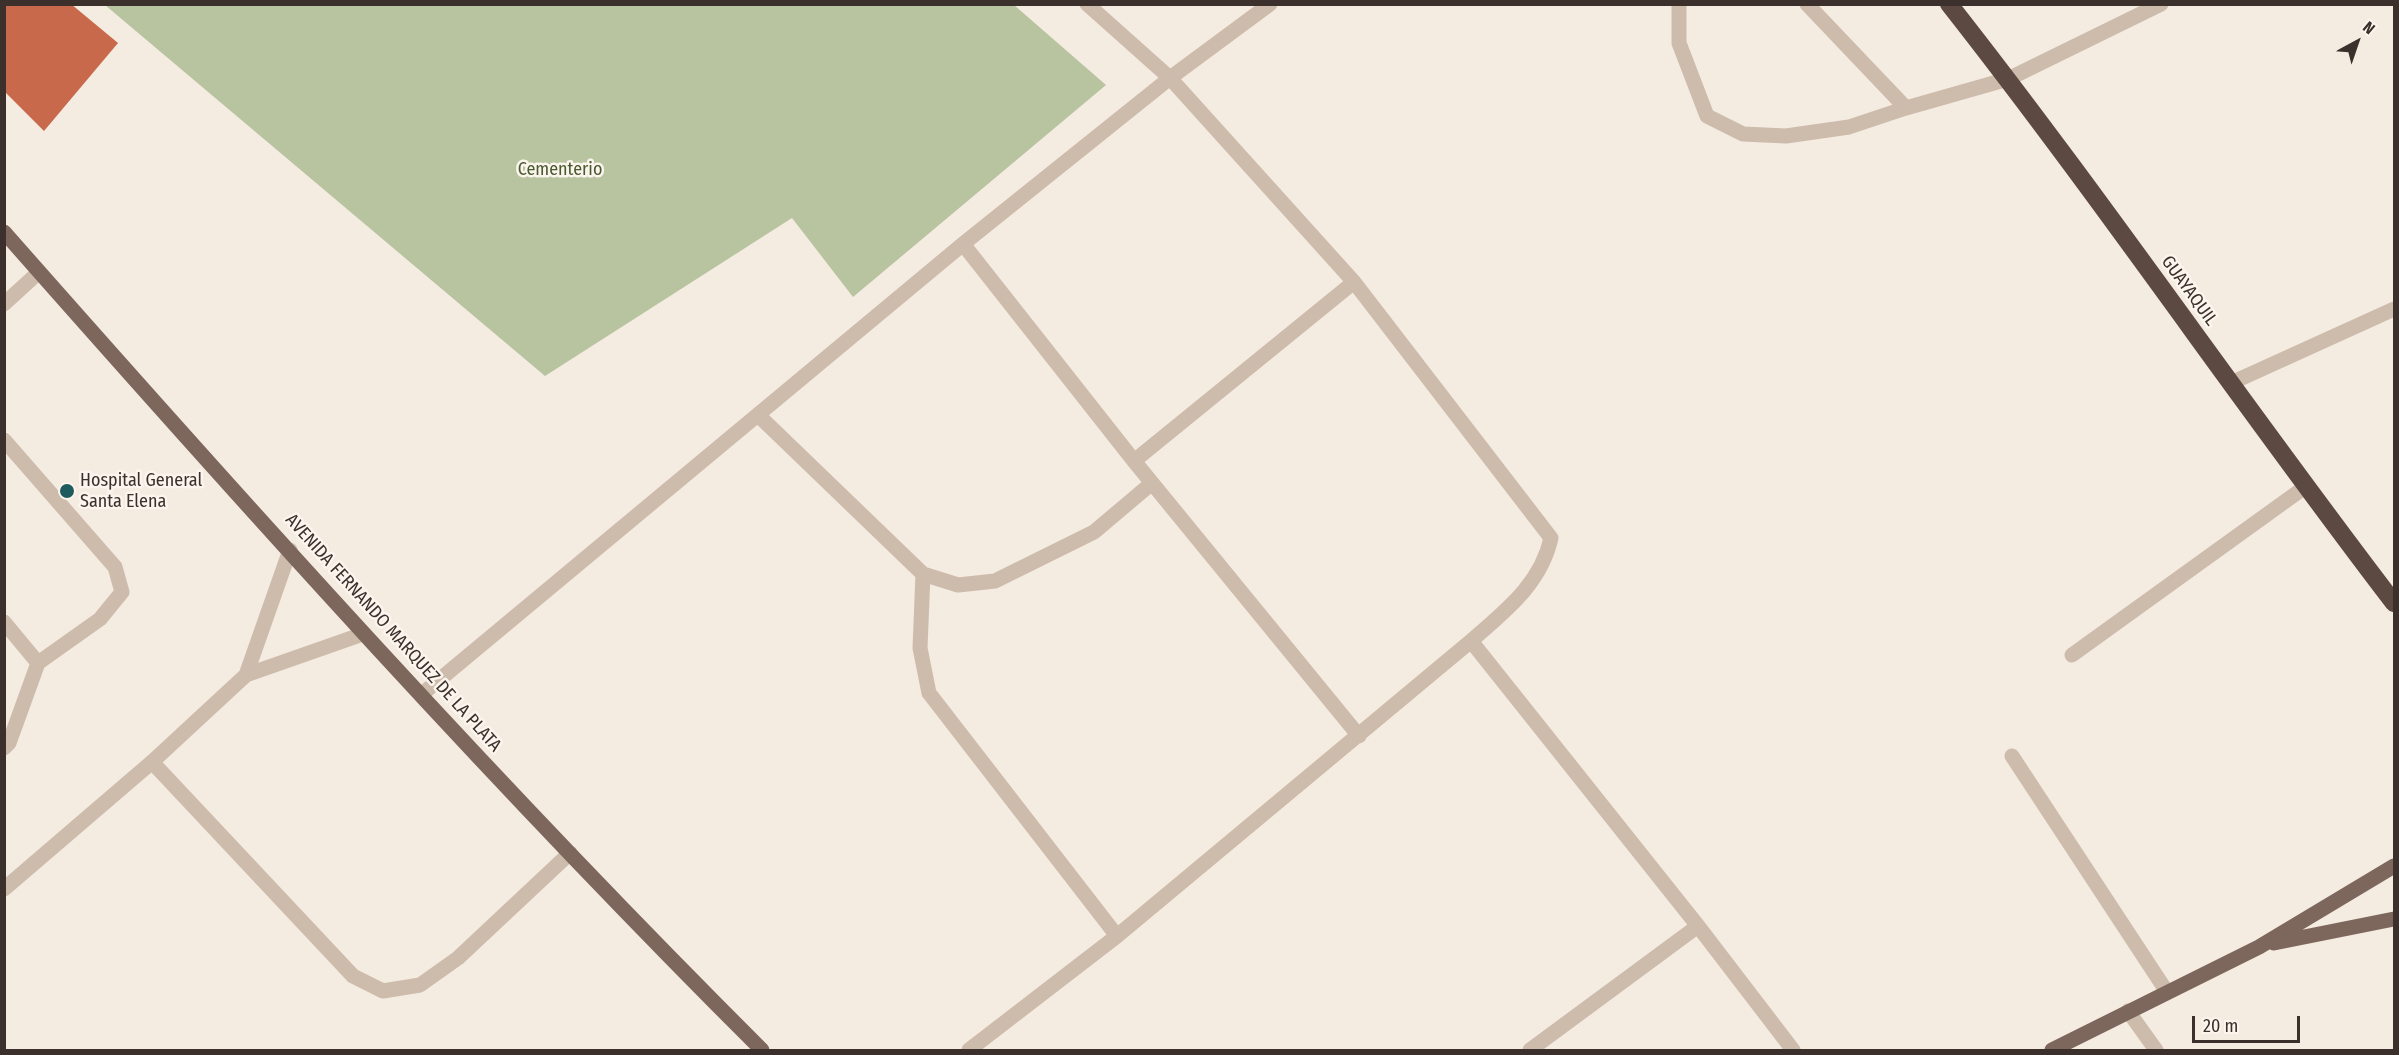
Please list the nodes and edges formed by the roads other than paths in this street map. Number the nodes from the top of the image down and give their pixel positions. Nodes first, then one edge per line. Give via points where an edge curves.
1 (1087, 4) edge
2 (1270, 4) edge
3 (1679, 4) edge
4 (1807, 4) edge
5 (1949, 4) edge
6 (2161, 4) edge
7 (1170, 78) junction
8 (2008, 79) junction
9 (1906, 108) junction
10 (4, 232) edge
11 (963, 244) junction
12 (39, 272) junction
13 (1354, 282) junction
14 (4, 304) edge
15 (2394, 309) edge
16 (2231, 383) junction
17 (758, 415) junction
18 (4, 440) edge
19 (1134, 460) junction
20 (1152, 483) junction
21 (2306, 487) junction
22 (290, 550) junction
23 (923, 574) junction
24 (2394, 603) edge
25 (4, 622) edge
26 (363, 634) junction
27 (1471, 641) junction
28 (2072, 655) dead end
29 (38, 663) junction
30 (246, 675) junction
31 (421, 695) junction
32 (1359, 736) junction
33 (4, 748) edge
34 (2012, 756) dead end
35 (152, 762) junction
36 (570, 853) junction
37 (2394, 866) edge
38 (4, 889) edge
39 (2394, 920) edge
40 (1698, 926) junction
41 (1117, 936) junction
42 (2259, 947) junction
43 (2167, 992) junction
44 (2128, 1011) junction
45 (762, 1050) edge
46 (969, 1050) edge
47 (1530, 1050) edge
48 (1792, 1050) edge
49 (2052, 1050) edge
50 (2156, 1050) edge

1 - 7 street
2 - 7 street
3 - 9 street via 1679,43 1707,116 1743,134 1786,136 1849,127
4 - 9 street
5 - 8 highway, GUAYAQUIL
6 - 8 street
7 - 11 street
7 - 13 street
8 - 9 street
8 - 16 highway, GUAYAQUIL
10 - 12 main road, AVENIDA FERNANDO MARQUEZ DE LA PLATA
11 - 17 street
11 - 19 street
12 - 14 street
12 - 22 main road, AVENIDA FERNANDO MARQUEZ DE LA PLATA
13 - 19 street
13 - 27 street via 1551,538 1546,561 1518,599
15 - 16 street
16 - 21 highway, GUAYAQUIL
17 - 23 street
17 - 31 street
18 - 29 street via 115,567 122,592 100,619
19 - 20 street
20 - 23 street via 1094,532 995,581 958,585
20 - 32 street
21 - 24 highway, GUAYAQUIL
21 - 28 street
22 - 26 main road, AVENIDA FERNANDO MARQUEZ DE LA PLATA
22 - 30 street
23 - 41 street via 920,648 929,693
25 - 29 street
26 - 30 street
26 - 31 main road, AVENIDA FERNANDO MARQUEZ DE LA PLATA
27 - 32 street
27 - 40 street
29 - 33 street
30 - 35 street
31 - 36 main road, AVENIDA FERNANDO MARQUEZ DE LA PLATA
32 - 41 street
34 - 43 street
35 - 36 street via 353,976 384,991 420,985 458,958
35 - 38 street
36 - 45 main road, AVENIDA FERNANDO MARQUEZ DE LA PLATA
37 - 42 main road
39 - 42 main road
40 - 47 street
40 - 48 street
41 - 46 street
42 - 43 main road
43 - 44 main road
44 - 49 main road
44 - 50 street

